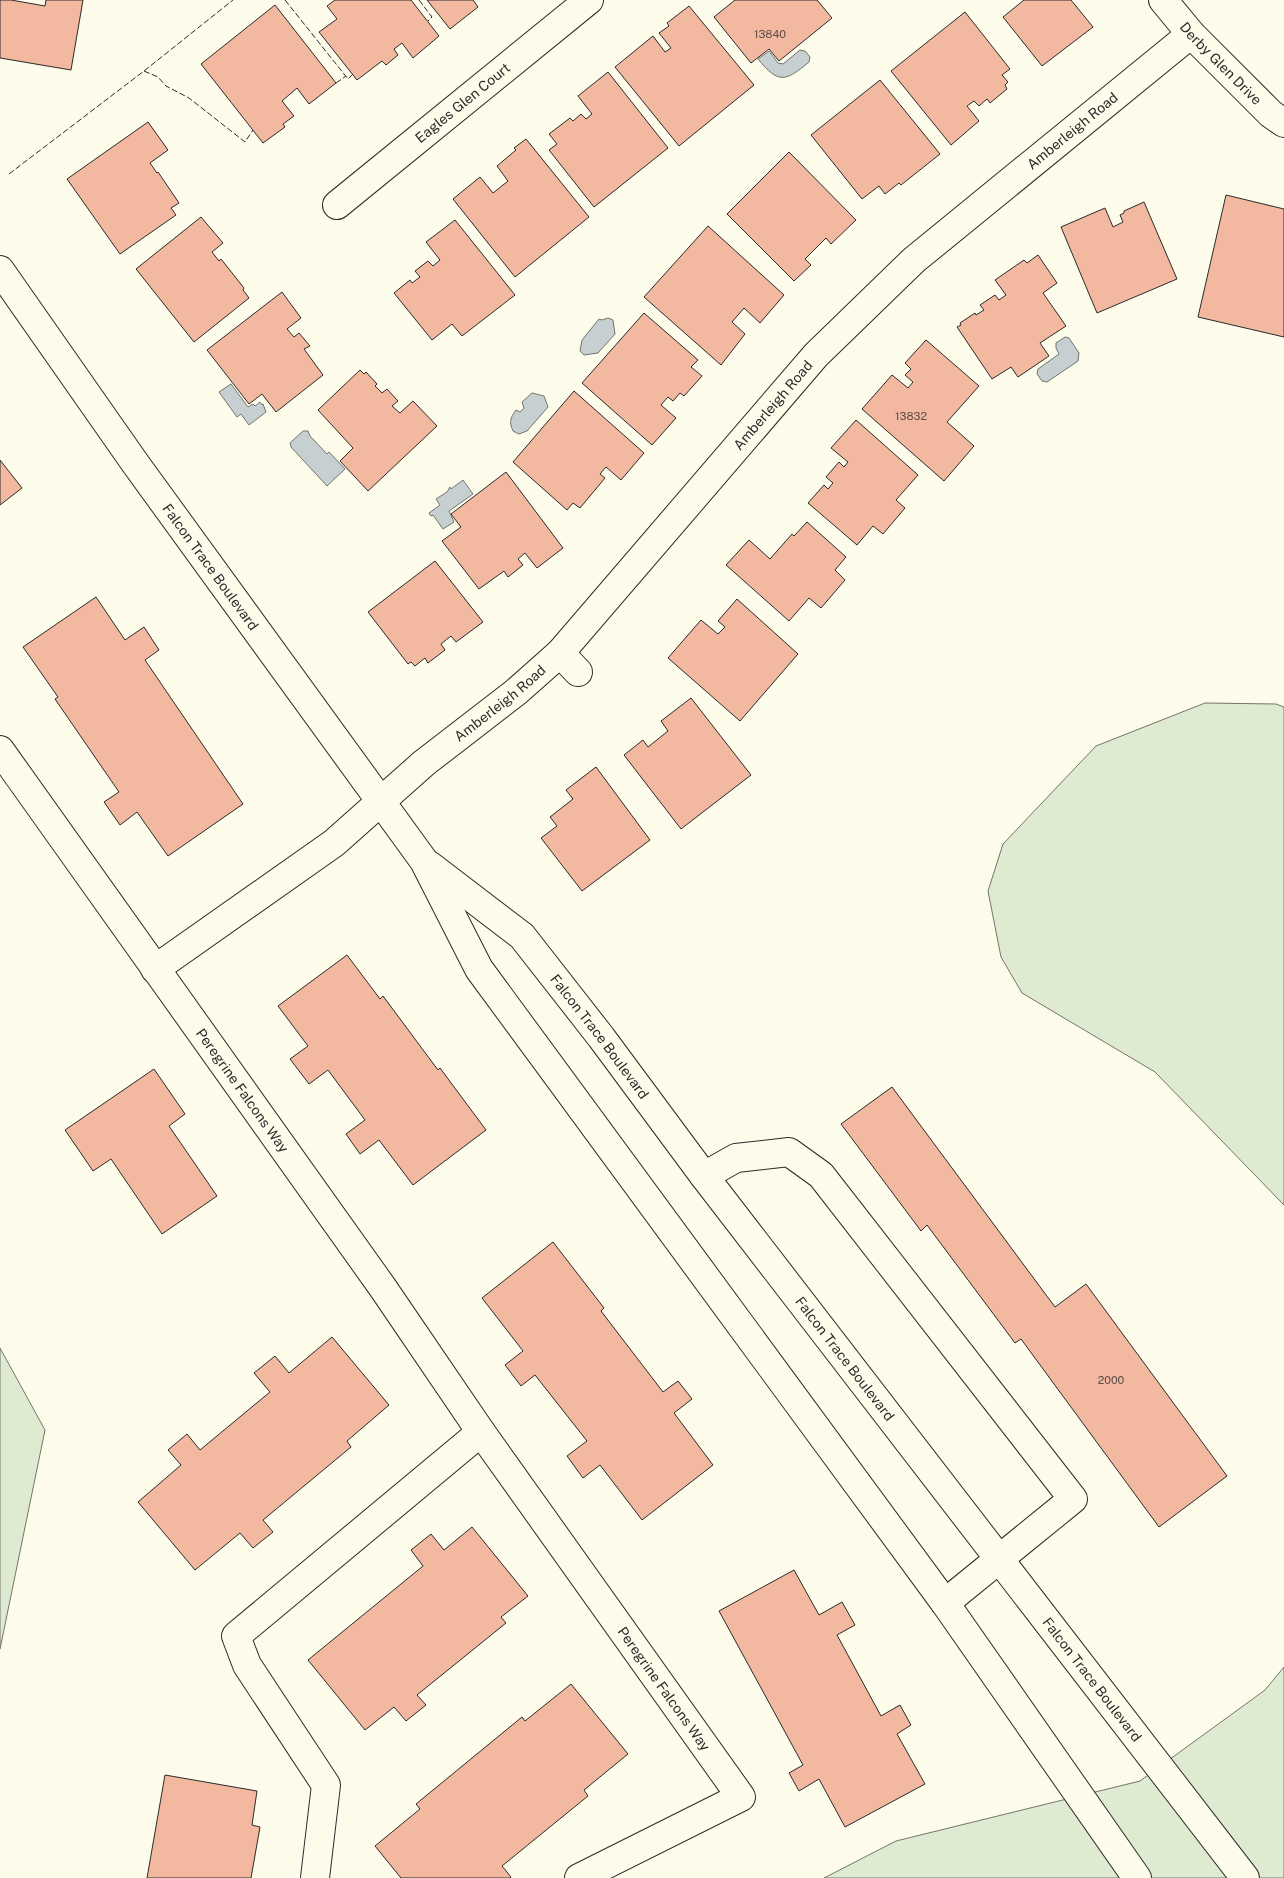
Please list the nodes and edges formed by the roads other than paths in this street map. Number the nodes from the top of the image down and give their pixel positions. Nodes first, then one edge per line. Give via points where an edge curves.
1 (589, 0) edge
2 (1163, 0) edge
3 (1190, 34) junction
4 (1284, 123) edge
5 (337, 205) dead end
6 (0, 270) edge
7 (0, 750) edge
8 (382, 801) junction
9 (424, 861) junction
10 (155, 969) junction
11 (704, 1176) junction
12 (481, 1432) junction
13 (998, 1559) junction
14 (945, 1603) junction
15 (315, 1878) edge
16 (580, 1878) edge
17 (1137, 1878) edge
18 (1245, 1878) edge

1 - 5 street, Eagles Glen Court
2 - 3 street, Derby Glen Drive
3 - 4 street, Derby Glen Drive
3 - 8 street, Amberleigh Road via 914,260 823,349 569,663 516,692
6 - 8 street, Falcon Trace Boulevard via 135,462
7 - 10 street, Peregrine Falcons Way
8 - 9 street, Falcon Trace Boulevard
8 - 10 street, Amberleigh Road via 334,843
9 - 11 street, Falcon Trace Boulevard via 522,936
9 - 14 street, Falcon Trace Boulevard via 479,970
10 - 12 street, Peregrine Falcons Way via 378,1280
11 - 13 street, Falcon Trace Boulevard
11 - 13 street via 736,1158 789,1152 821,1176 1073,1498
12 - 15 street via 236,1636 247,1665 326,1784
12 - 16 street, Peregrine Falcons Way via 741,1797
13 - 14 street
13 - 18 street, Falcon Trace Boulevard
14 - 17 street, Falcon Trace Boulevard

